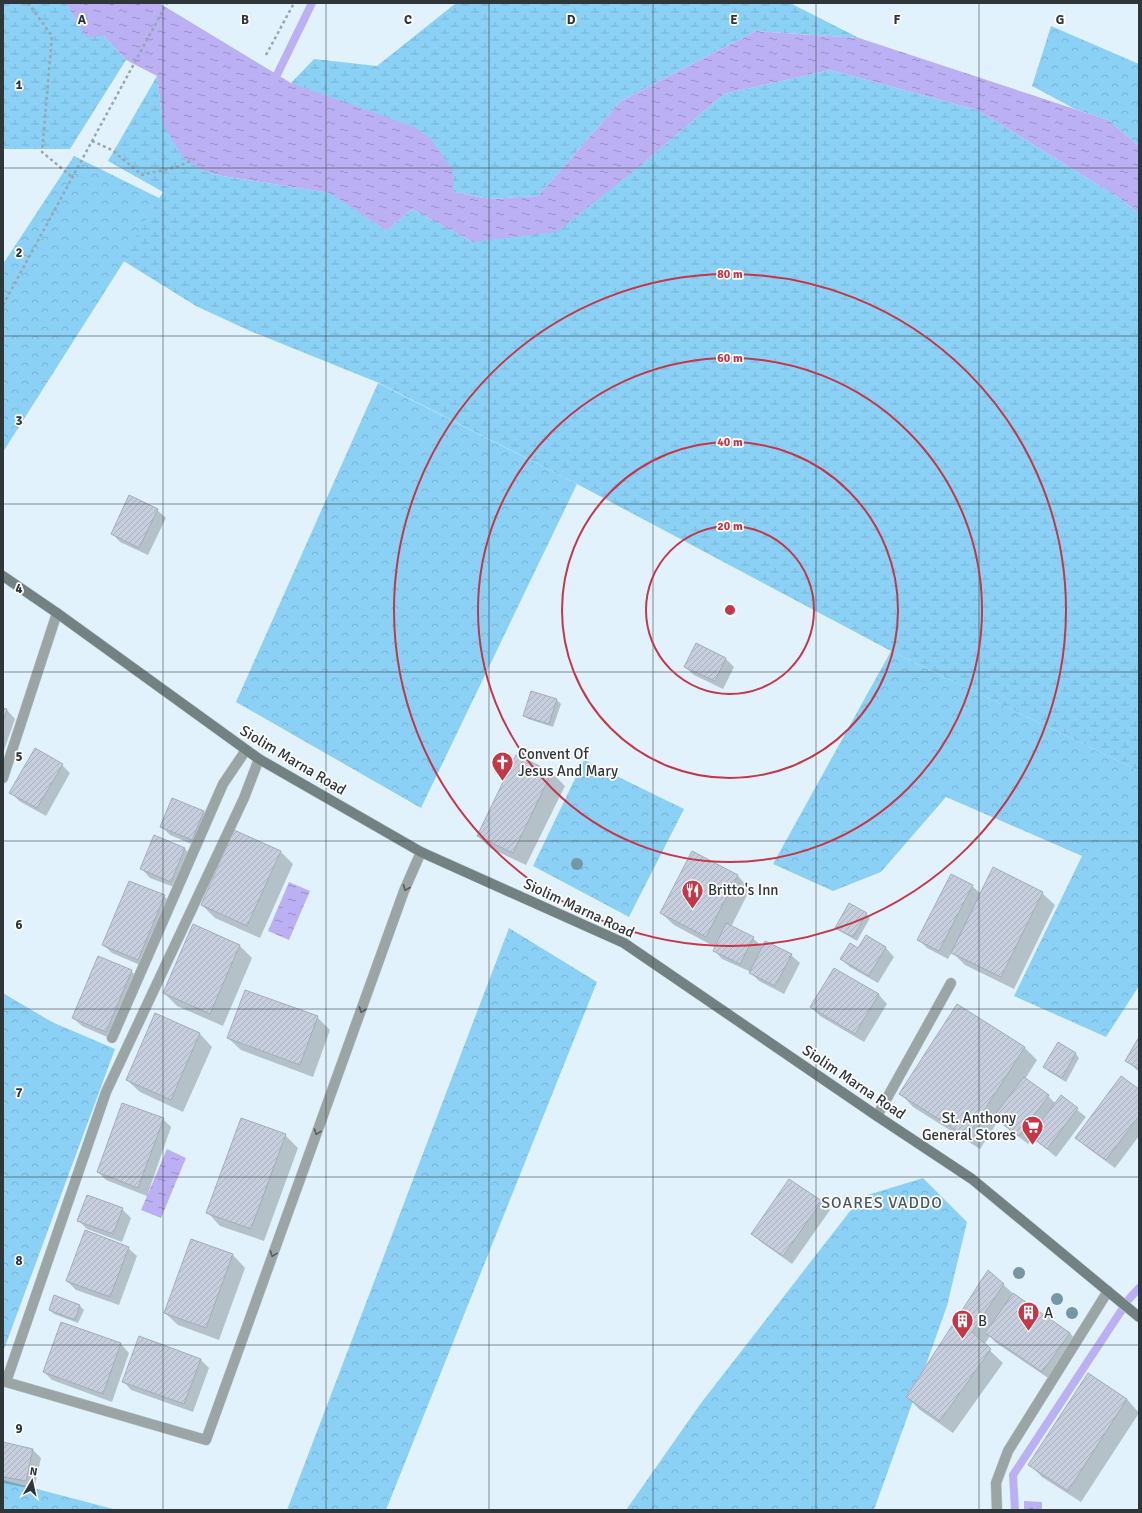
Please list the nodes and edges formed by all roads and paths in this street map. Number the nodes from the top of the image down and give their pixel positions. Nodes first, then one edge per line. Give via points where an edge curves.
1 (28, 3) edge
2 (167, 3) edge
3 (294, 3) edge
4 (266, 55) dead end
5 (92, 141) junction
6 (197, 158) dead end
7 (72, 178) junction
8 (3, 305) edge
9 (3, 576) edge
10 (57, 613) junction
11 (246, 750) junction
12 (259, 759) junction
13 (3, 778) edge
14 (421, 852) junction
15 (951, 983) dead end
16 (112, 1038) dead end
17 (877, 1116) junction
18 (1108, 1291) junction
19 (1139, 1317) edge
20 (997, 1510) edge

1 - 7 path via 52,36 42,152
2 - 5 path
3 - 4 path
5 - 6 path via 112,150 142,175 177,167
5 - 7 path
7 - 8 path
9 - 10 main road, Siolim Marna Road
10 - 11 main road, Siolim Marna Road
10 - 13 street
11 - 12 main road, Siolim Marna Road
11 - 16 street via 223,784
12 - 14 main road, Siolim Marna Road
14 -> 12 street via 399,906 206,1440 6,1382 106,1092 244,798
14 - 17 main road, Siolim Marna Road via 624,943
15 - 17 street
17 - 18 main road, Siolim Marna Road via 972,1179
18 - 19 main road, Siolim Marna Road
18 - 20 street via 1008,1451 996,1483

